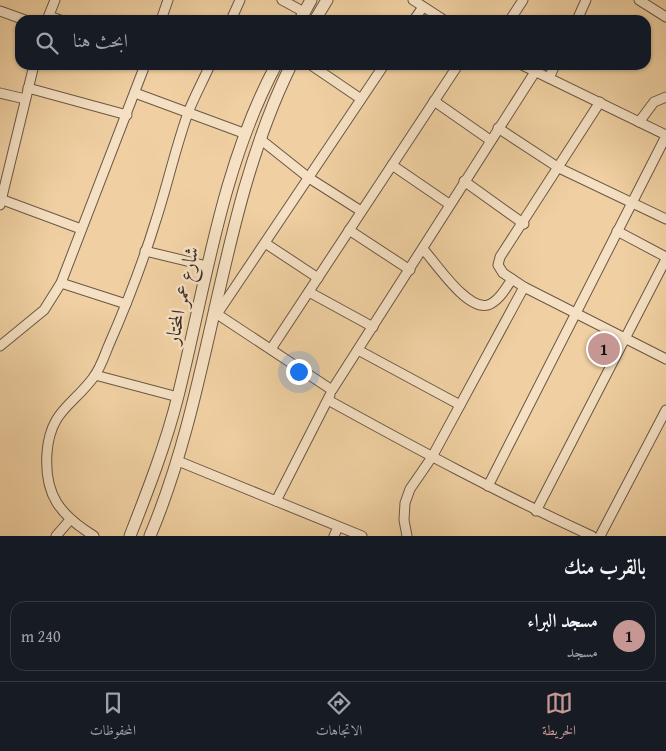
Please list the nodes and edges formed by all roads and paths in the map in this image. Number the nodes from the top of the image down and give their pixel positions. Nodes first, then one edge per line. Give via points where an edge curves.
1 (55, 0) edge
2 (168, 0) edge
3 (240, 0) edge
4 (282, 0) edge
5 (311, 0) edge
6 (327, 0) edge
7 (414, 0) edge
8 (523, 0) edge
9 (586, 0) edge
10 (639, 0) edge
11 (423, 7) junction
12 (0, 11) edge
13 (49, 15) edge
14 (163, 15) edge
15 (233, 15) edge
16 (301, 15) edge
17 (303, 15) edge
18 (318, 15) edge
19 (417, 15) edge
20 (436, 15) edge
21 (513, 15) edge
22 (579, 15) edge
23 (15, 16) edge
24 (666, 17) edge
25 (33, 70) edge
26 (143, 70) edge
27 (208, 70) edge
28 (274, 70) edge
29 (289, 70) edge
30 (318, 70) edge
31 (381, 70) edge
32 (455, 70) edge
33 (532, 70) edge
34 (553, 70) edge
35 (536, 72) junction
36 (549, 78) junction
37 (28, 88) junction
38 (0, 93) edge
39 (135, 93) junction
40 (666, 97) edge
41 (25, 99) junction
42 (361, 99) junction
43 (434, 101) junction
44 (600, 102) junction
45 (188, 114) junction
46 (126, 115) junction
47 (640, 122) junction
48 (498, 128) junction
49 (246, 134) junction
50 (666, 136) edge
51 (260, 139) junction
52 (490, 140) junction
53 (392, 165) junction
54 (559, 168) junction
55 (309, 178) junction
56 (464, 181) junction
57 (1, 202) edge
58 (450, 204) junction
59 (632, 204) junction
60 (361, 210) junction
61 (666, 220) edge
62 (217, 222) junction
63 (524, 224) junction
64 (234, 227) junction
65 (81, 229) junction
66 (349, 230) junction
67 (618, 231) junction
68 (265, 243) junction
69 (423, 249) junction
70 (145, 251) junction
71 (666, 258) edge
72 (206, 266) junction
73 (410, 270) junction
74 (318, 278) junction
75 (512, 279) junction
76 (62, 283) junction
77 (524, 287) junction
78 (309, 292) junction
79 (126, 304) junction
80 (215, 313) junction
81 (574, 313) junction
82 (373, 327) junction
83 (626, 339) junction
84 (0, 346) edge
85 (271, 349) junction
86 (358, 350) junction
87 (666, 359) edge
88 (95, 375) junction
89 (332, 390) junction
90 (178, 397) junction
91 (328, 400) junction
92 (460, 405) junction
93 (666, 410) edge
94 (432, 457) junction
95 (178, 461) junction
96 (488, 486) junction
97 (276, 501) junction
98 (536, 511) junction
99 (69, 521) junction
100 (338, 527) junction
101 (56, 536) edge
102 (94, 536) edge
103 (130, 536) edge
104 (150, 536) edge
105 (334, 536) edge
106 (362, 536) edge
107 (407, 536) edge
108 (592, 536) edge
109 (600, 536) edge

1 - 13 street
2 - 14 street
3 - 15 street
4 - 16 street
5 - 17 street
6 - 18 street
7 - 11 street
8 - 21 street
9 - 22 street
10 - 24 street
11 - 19 street
11 - 20 street
12 - 23 street
25 - 37 street
26 - 39 street
27 - 45 street
28 - 49 street, شارع عمر المختار
29 - 51 street, شارع عمر المختار
30 - 42 street
31 - 42 street
32 - 43 street
33 - 35 street
34 - 36 street
35 - 36 street
35 - 48 street
36 - 44 street
37 - 41 street
37 - 46 street
38 - 41 street
39 - 45 street
39 - 46 street
40 - 47 street via 654,102
41 - 57 street
42 - 55 street
43 - 52 street
43 - 53 street
44 - 47 street
44 - 54 street
45 - 49 street
45 - 70 street
46 - 65 street
47 - 50 street
48 - 52 street
48 - 54 street
49 - 62 street, شارع عمر المختار
50 - 59 street
51 - 55 street
51 - 64 street, شارع عمر المختار
52 - 56 street
53 - 58 street
53 - 60 street
54 - 59 street
54 - 63 street
55 - 60 street
55 - 68 street
56 - 58 street
56 - 63 street
57 - 65 street
58 - 69 street
59 - 61 street
59 - 67 street
60 - 66 street
62 - 64 street
62 - 72 street, شارع عمر المختار
63 - 75 street via 500,257 498,265
64 - 80 street, شارع عمر المختار
65 - 76 street
66 - 73 street
66 - 74 street
67 - 71 street
67 - 81 street
68 - 74 street
68 - 80 street
69 - 73 street
69 - 75 street via 461,295 478,304 488,305 497,300
70 - 72 street
70 - 79 street
71 - 83 street
72 - 90 street, شارع عمر المختار
73 - 82 street
74 - 78 street
75 - 77 street
76 - 79 street
76 - 84 street via 44,310
77 - 81 street
77 - 92 street
78 - 82 street
78 - 85 street
79 - 88 street
80 - 85 street
80 - 95 street, شارع عمر المختار
81 - 83 street
81 - 96 street
82 - 86 street
83 - 87 street
83 - 98 street
85 - 89 street
86 - 89 street
86 - 92 street
88 - 90 street
88 - 99 street via 83,391 62,409 52,429 47,453 48,476 55,502
89 - 91 street
90 - 103 street, شارع عمر المختار
91 - 94 street
91 - 97 street
92 - 94 street
93 - 109 street
94 - 96 street
94 - 107 street via 410,489 405,503
95 - 97 street
95 - 104 street, شارع عمر المختار
96 - 98 street
97 - 100 street
98 - 108 street
99 - 101 street
99 - 102 street
100 - 105 street
100 - 106 street

